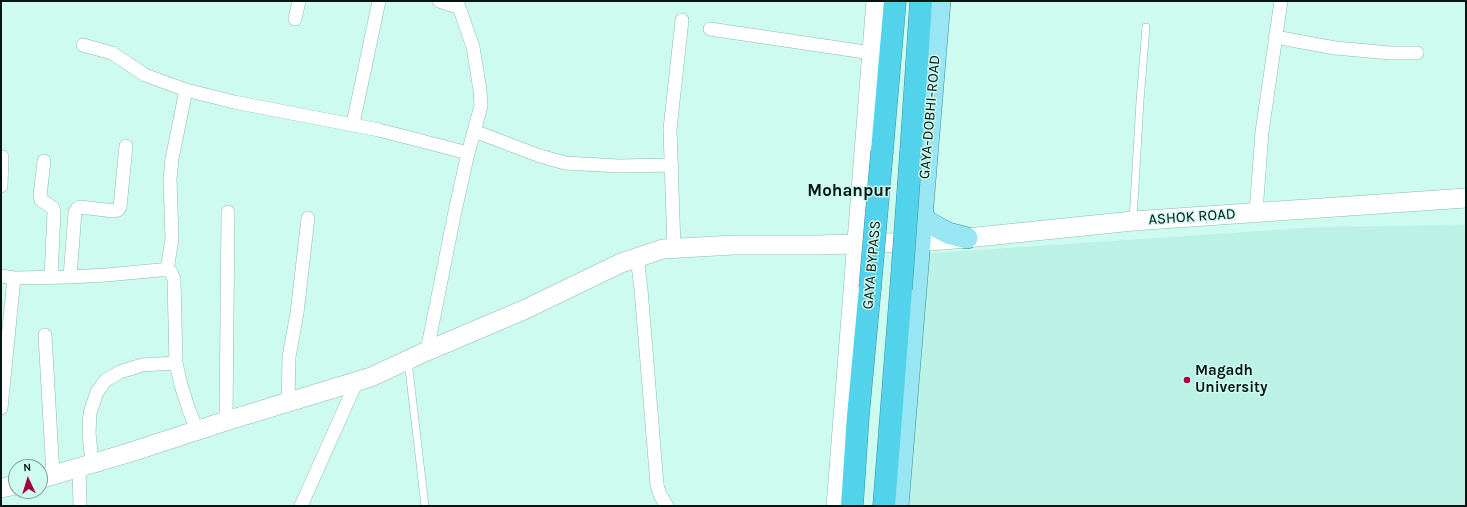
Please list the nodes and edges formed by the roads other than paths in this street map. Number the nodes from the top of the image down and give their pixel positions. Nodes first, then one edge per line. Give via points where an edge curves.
1 (299, 1) edge
2 (380, 1) edge
3 (439, 1) edge
4 (876, 1) edge
5 (895, 1) edge
6 (921, 1) edge
7 (940, 1) edge
8 (1281, 1) edge
9 (458, 4) edge
10 (295, 19) dead end
11 (682, 20) dead end
12 (1146, 27) dead end
13 (710, 29) dead end
14 (1275, 36) junction
15 (83, 45) dead end
16 (872, 53) junction
17 (1417, 53) dead end
18 (186, 90) junction
19 (353, 124) junction
20 (474, 131) junction
21 (126, 146) dead end
22 (468, 154) junction
23 (2, 157) dead end
24 (44, 161) dead end
25 (672, 165) junction
26 (1, 186) edge
27 (1466, 198) edge
28 (228, 212) dead end
29 (1256, 212) junction
30 (308, 218) dead end
31 (1133, 221) junction
32 (920, 230) junction
33 (967, 238) joint
34 (858, 243) junction
35 (674, 248) junction
36 (637, 257) junction
37 (167, 270) junction
38 (7, 277) edge
39 (51, 277) junction
40 (70, 277) junction
41 (44, 335) dead end
42 (427, 350) junction
43 (408, 360) junction
44 (176, 363) junction
45 (356, 383) junction
46 (288, 402) junction
47 (1, 408) edge
48 (226, 421) junction
49 (197, 430) junction
50 (47, 459) edge
51 (86, 465) junction
52 (48, 477) edge
53 (80, 506) edge
54 (301, 506) edge
55 (425, 506) edge
56 (667, 506) edge
57 (836, 506) edge
58 (852, 506) edge
59 (884, 506) edge
60 (898, 506) edge

1 - 10 street
2 - 19 street
3 - 9 street
4 - 16 street
5 - 58 highway, GAYA BYPASS, bridge
6 - 59 highway, bridge
7 - 32 main road, GAYA-DOBHI-ROAD
8 - 14 street
9 - 20 street via 473,47 480,90 481,106
11 - 25 street via 671,114
12 - 31 lane
13 - 16 street
14 - 17 street via 1335,48
14 - 29 street via 1262,132
15 - 18 street via 112,53 145,75
16 - 34 street
18 - 19 street via 234,102
18 - 37 street via 172,159 172,239
19 - 22 street
20 - 22 street
20 - 25 street via 565,163
21 - 40 street via 118,210 80,207 75,212
22 - 42 street
23 - 26 street
24 - 39 street via 40,196 54,212
25 - 35 street
27 - 29 street, ASHOK ROAD
28 - 48 street
29 - 31 street, ASHOK ROAD
30 - 46 street via 289,357
31 - 33 street, ASHOK ROAD
32 - 33 main road via 928,222 948,233
32 - 34 street
32 - 60 main road, GAYA-DOBHI-ROAD
34 - 35 street
34 - 57 street
35 - 36 street via 653,251
36 - 42 street via 526,309
36 - 56 street via 657,485
37 - 40 street
37 - 44 street via 174,279
38 - 39 street
38 - 47 street
39 - 40 street
41 - 50 street
42 - 43 street
43 - 45 street
43 - 55 lane
44 - 49 street
44 - 51 street via 142,365 106,380 97,392 90,413
45 - 46 street
45 - 54 street
46 - 48 street
48 - 49 street
49 - 51 street
51 - 52 street
51 - 53 street

